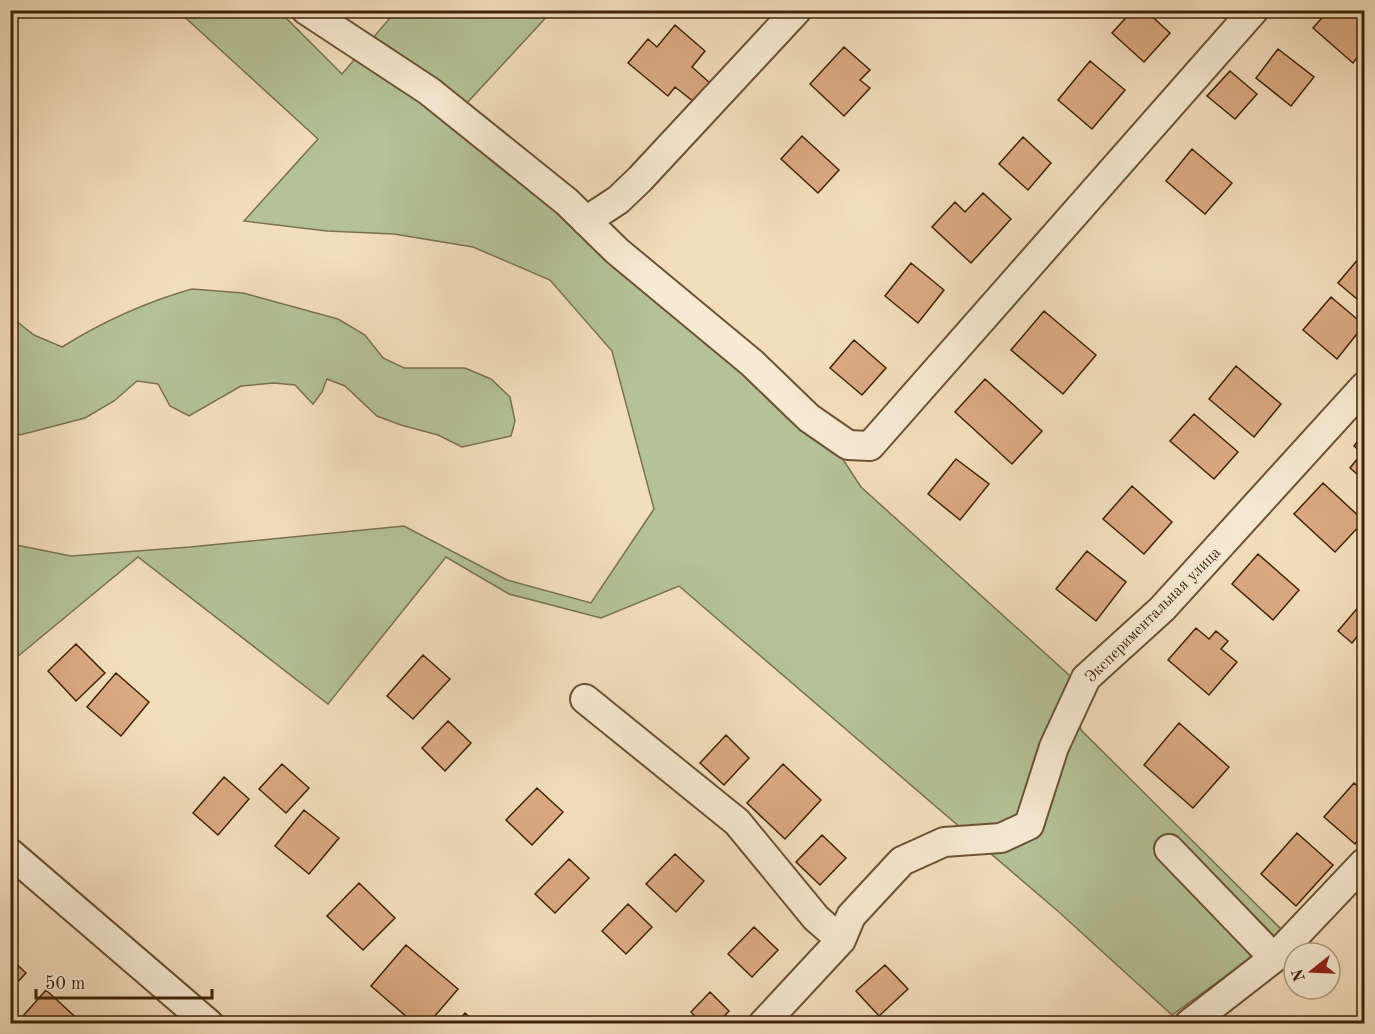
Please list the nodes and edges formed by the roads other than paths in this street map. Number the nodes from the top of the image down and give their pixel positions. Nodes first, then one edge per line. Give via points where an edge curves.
1 (306, 10) edge
2 (797, 10) edge
3 (1254, 10) edge
4 (586, 221) junction
5 (1365, 387) edge
6 (585, 699) dead end
7 (1169, 849) dead end
8 (10, 853) edge
9 (1365, 863) edge
10 (841, 940) junction
11 (1274, 958) junction
12 (209, 1023) edge
13 (763, 1023) edge
14 (1190, 1023) edge

1 - 4 street via 429,91
2 - 4 street via 640,179 618,200
3 - 4 street via 870,446 848,445 809,418 752,363
5 - 10 street, Экспериментальная улица via 1162,609 1086,678 1053,747 1029,825 1001,838 944,842 902,861 851,916
6 - 10 street via 737,822 816,918
7 - 11 street
8 - 12 street
9 - 11 street
10 - 13 street, Экспериментальная улица
11 - 14 street

